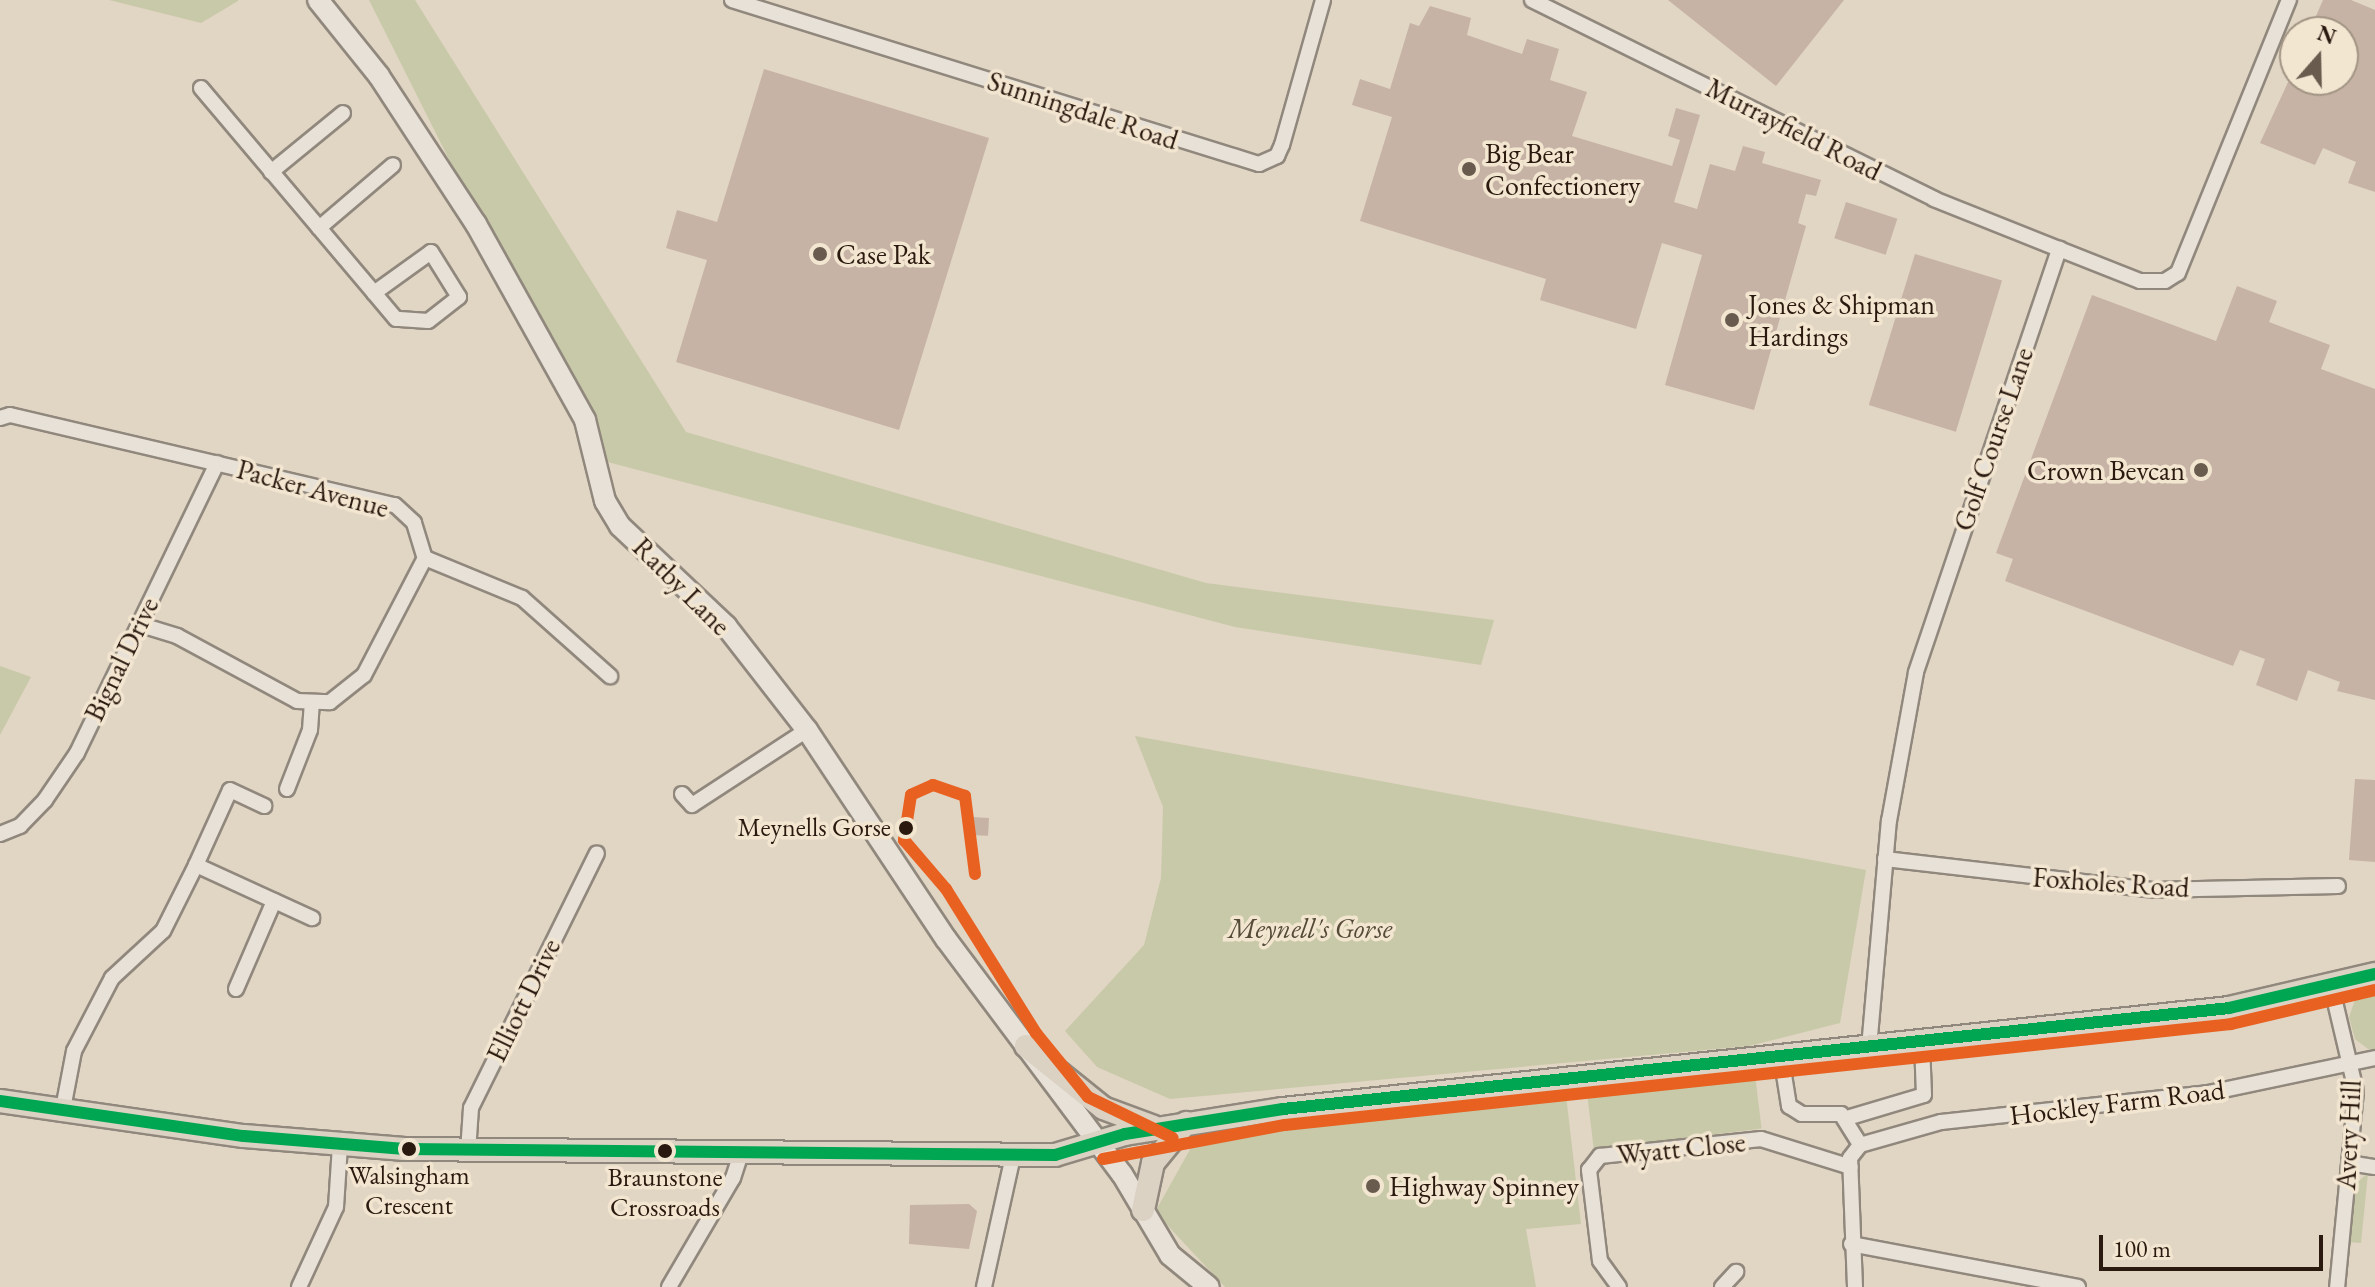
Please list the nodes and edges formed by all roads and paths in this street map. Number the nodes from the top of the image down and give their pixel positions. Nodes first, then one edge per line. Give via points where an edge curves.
1 (318, 0) edge
2 (732, 0) edge
3 (1323, 0) edge
4 (1532, 0) edge
5 (2289, 0) edge
6 (201, 88) dead end
7 (343, 113) dead end
8 (393, 165) dead end
9 (271, 172) junction
10 (319, 228) junction
11 (2059, 249) junction
12 (374, 293) junction
13 (0, 418) edge
14 (217, 463) junction
15 (425, 558) junction
16 (138, 624) junction
17 (610, 676) dead end
18 (312, 704) junction
19 (807, 730) junction
20 (287, 789) dead end
21 (682, 794) dead end
22 (265, 806) dead end
23 (0, 834) edge
24 (597, 853) dead end
25 (1885, 859) junction
26 (196, 865) junction
27 (2338, 886) dead end
28 (274, 901) junction
29 (312, 918) dead end
30 (2375, 974) edge
31 (2331, 985) junction
32 (236, 989) dead end
33 (1922, 1042) junction
34 (1026, 1046) junction
35 (1869, 1048) junction
36 (1781, 1056) junction
37 (2375, 1058) edge
38 (2351, 1063) junction
39 (0, 1101) edge
40 (62, 1114) junction
41 (1847, 1118) junction
42 (1186, 1123) junction
43 (1159, 1128) junction
44 (1100, 1143) junction
45 (340, 1145) junction
46 (1860, 1145) junction
47 (742, 1150) junction
48 (468, 1152) junction
49 (1013, 1156) junction
50 (2349, 1163) junction
51 (1851, 1167) junction
52 (2375, 1167) edge
53 (1143, 1210) junction
54 (1851, 1244) junction
55 (1736, 1272) dead end
56 (299, 1287) edge
57 (669, 1287) edge
58 (984, 1287) edge
59 (1209, 1287) edge
60 (1619, 1287) edge
61 (1722, 1287) edge
62 (1855, 1287) edge
63 (2076, 1287) edge
64 (2337, 1287) edge

1 - 19 main road, Ratby Lane via 379,76 476,224 585,420 605,501 620,526 726,626
2 - 3 street, Sunningdale Road via 1259,164 1277,156 1282,145
4 - 11 street, Murrayfield Road via 1934,199
5 - 11 street via 2178,273 2165,281 2140,281
6 - 9 street
7 - 9 street
8 - 10 street
9 - 10 street
10 - 12 street
11 - 25 street, Golf Course Lane via 1916,672
12 - 12 street via 431,252 459,297 428,321 396,319
13 - 14 street, Packer Avenue via 10,415
14 - 15 street, Packer Avenue via 395,505 414,523
14 - 16 street, Bignal Drive
15 - 17 street via 522,598
15 - 18 street via 355,686 330,702
16 - 18 street via 177,636
16 - 23 street, Bignal Drive via 77,753 45,800 20,826
18 - 20 street via 310,730
19 - 21 street via 692,805
19 - 34 main road, Ratby Lane
22 - 26 street via 230,790
24 - 48 street, Elliott Drive via 471,1108
25 - 27 street, Foxholes Road via 2152,890
25 - 35 street, Golf Course Lane
26 - 28 street
26 - 40 street via 163,931 112,978 74,1051
28 - 29 street
28 - 32 street
30 - 31 main road
31 - 33 main road via 2229,1008
31 - 38 street, Avery Hill
33 - 35 main road
33 - 41 street via 1927,1083 1919,1099 1853,1111
34 - 43 main road via 1103,1108
34 - 44 main road, Ratby Lane
35 - 36 main road
36 - 41 street via 1789,1106 1802,1114
36 - 42 main road
37 - 38 street, Hockley Farm Road
38 - 46 street, Hockley Farm Road via 2209,1093 1941,1122
38 - 50 street, Avery Hill via 2356,1091
39 - 40 main road
40 - 45 main road
41 - 46 street
42 - 43 main road
42 - 53 main road via 1153,1163
43 - 44 main road
44 - 49 main road via 1055,1155
44 - 53 main road, Ratby Lane
45 - 48 main road
45 - 56 street via 336,1207
46 - 51 street via 1852,1152
47 - 48 main road
47 - 49 main road
47 - 57 street via 733,1178
49 - 58 street
50 - 52 street
50 - 64 street, Avery Hill
51 - 54 street
51 - 60 street, Wyatt Close via 1761,1139 1600,1156 1589,1170 1600,1261
53 - 59 main road, Ratby Lane via 1170,1255
54 - 62 street
54 - 63 street
55 - 61 street

